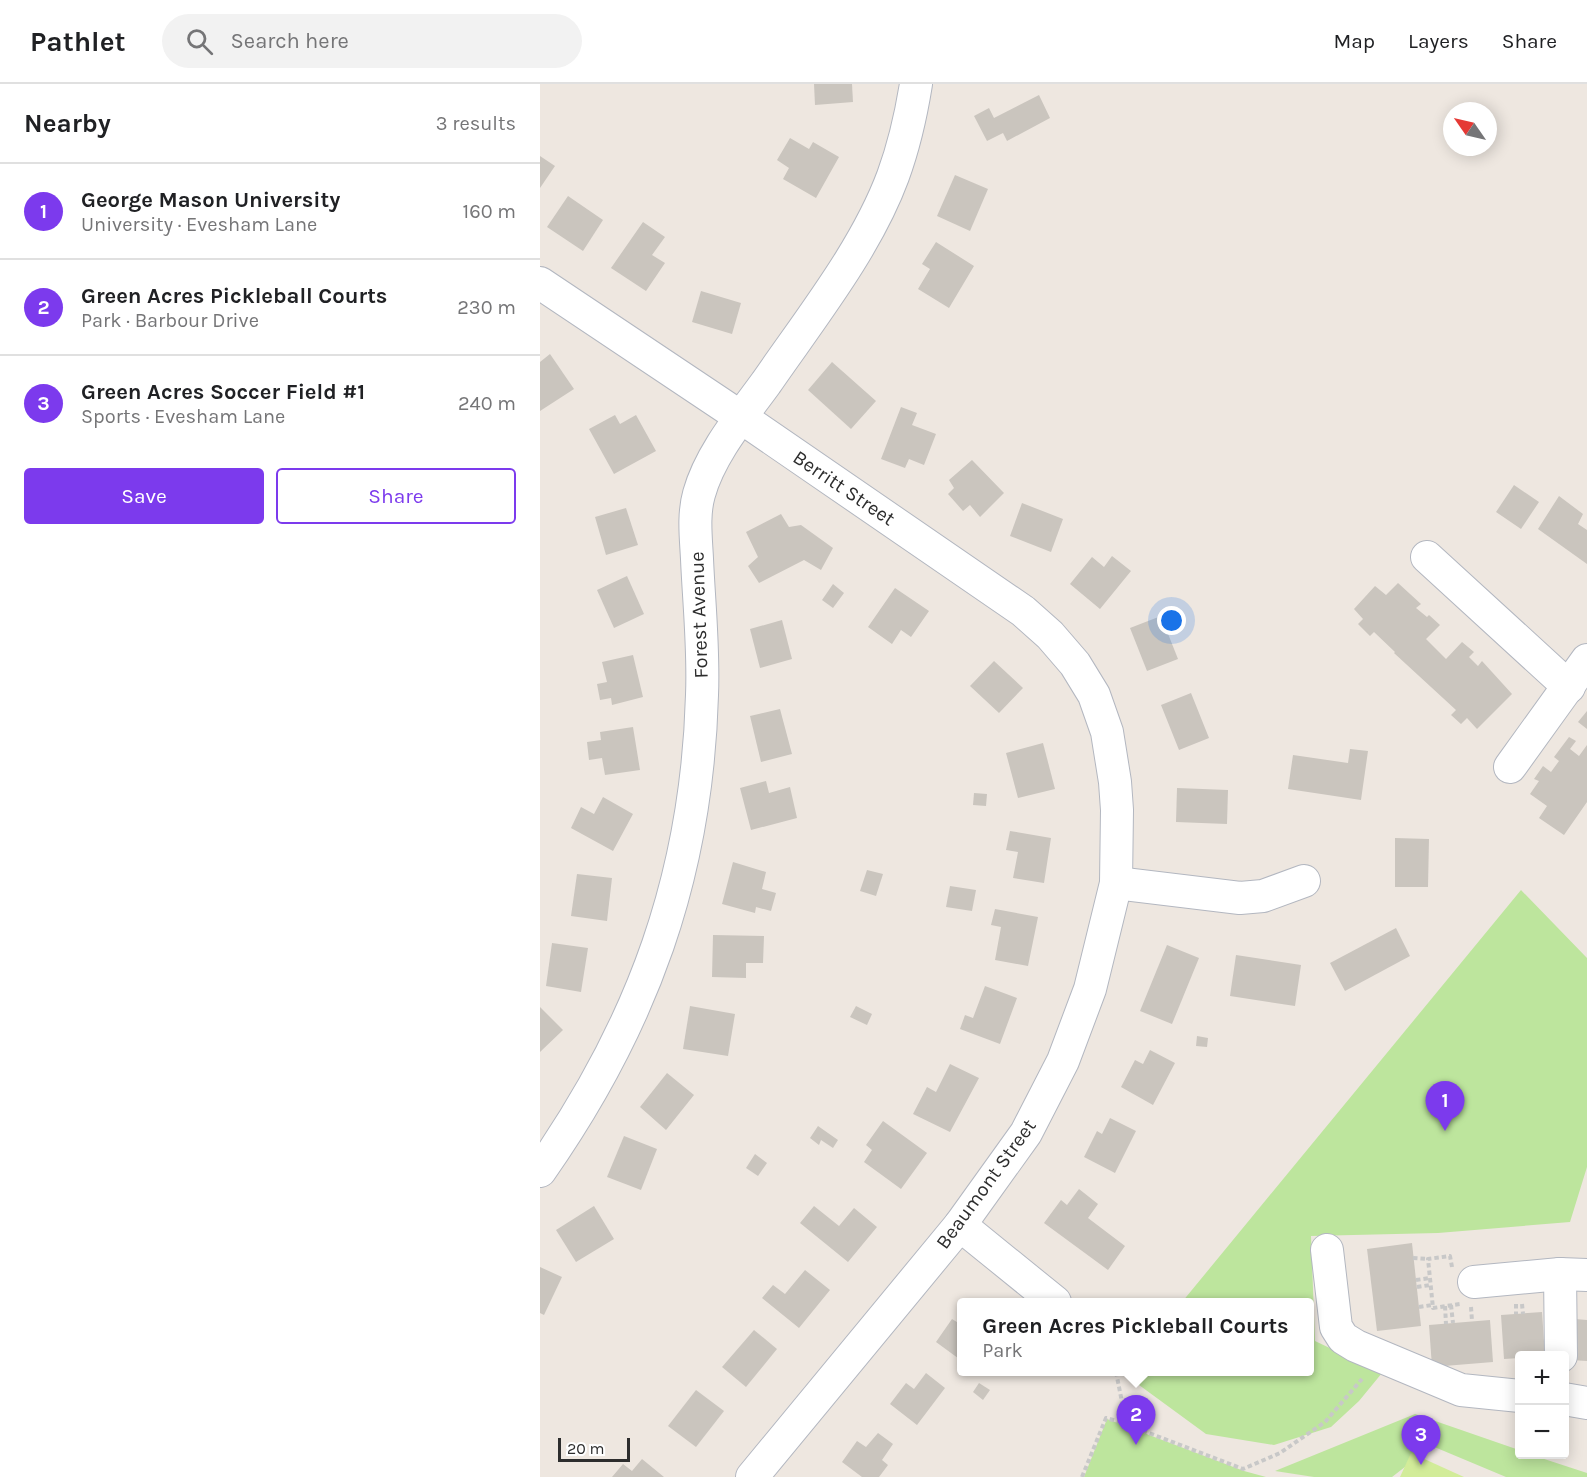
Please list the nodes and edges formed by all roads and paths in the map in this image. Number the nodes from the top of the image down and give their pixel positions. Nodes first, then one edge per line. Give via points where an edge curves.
1 (916, 84) edge
2 (540, 283) edge
3 (742, 418) junction
4 (1427, 557) dead end
5 (1587, 660) edge
6 (1569, 687) junction
7 (1107, 732) joint
8 (1510, 767) dead end
9 (1304, 881) dead end
10 (1116, 884) junction
11 (540, 1171) edge
12 (960, 1225) junction
13 (1327, 1250) dead end
14 (1413, 1258) dead end
15 (1428, 1259) dead end
16 (1574, 1275) edge
17 (1430, 1278) dead end
18 (1416, 1280) dead end
19 (1430, 1285) dead end
20 (1417, 1287) dead end
21 (1472, 1293) joint
22 (1050, 1298) edge
23 (1432, 1305) dead end
24 (1451, 1305) dead end
25 (1445, 1306) dead end
26 (1419, 1307) dead end
27 (1472, 1322) dead end
28 (1453, 1323) dead end
29 (1446, 1324) dead end
30 (1562, 1351) edge
31 (1376, 1354) junction
32 (1117, 1376) edge
33 (1515, 1395) edge
34 (1569, 1400) edge
35 (1587, 1403) edge
36 (1120, 1422) junction
37 (752, 1477) edge
38 (1082, 1477) edge

1 - 3 street, Forest Avenue via 903,146 877,212 861,242
2 - 3 street, Berritt Street
3 - 7 street, Berritt Street via 1023,611 1075,664 1094,695
3 - 11 street, Forest Avenue via 725,440 707,476 698,496 695,517 702,694 697,775 675,893 660,942 615,1050
4 - 6 street
5 - 6 street
6 - 8 street
7 - 10 street, Beaumont Street via 1117,810
9 - 10 street via 1263,896 1240,898
10 - 12 street, Beaumont Street via 1090,989 1063,1061 1026,1133
12 - 22 street
12 - 37 street, Beaumont Street
13 - 31 street via 1336,1327 1342,1338
14 - 15 path
16 - 21 street
16 - 30 street
17 - 18 path
19 - 20 path
21 - 27 path
23 - 26 path
24 - 28 path
25 - 29 path
31 - 33 street via 1461,1390
31 - 36 path via 1359,1384 1325,1422 1280,1453 1243,1469
32 - 36 path via 1122,1401
34 - 35 street
36 - 38 path via 1106,1418

